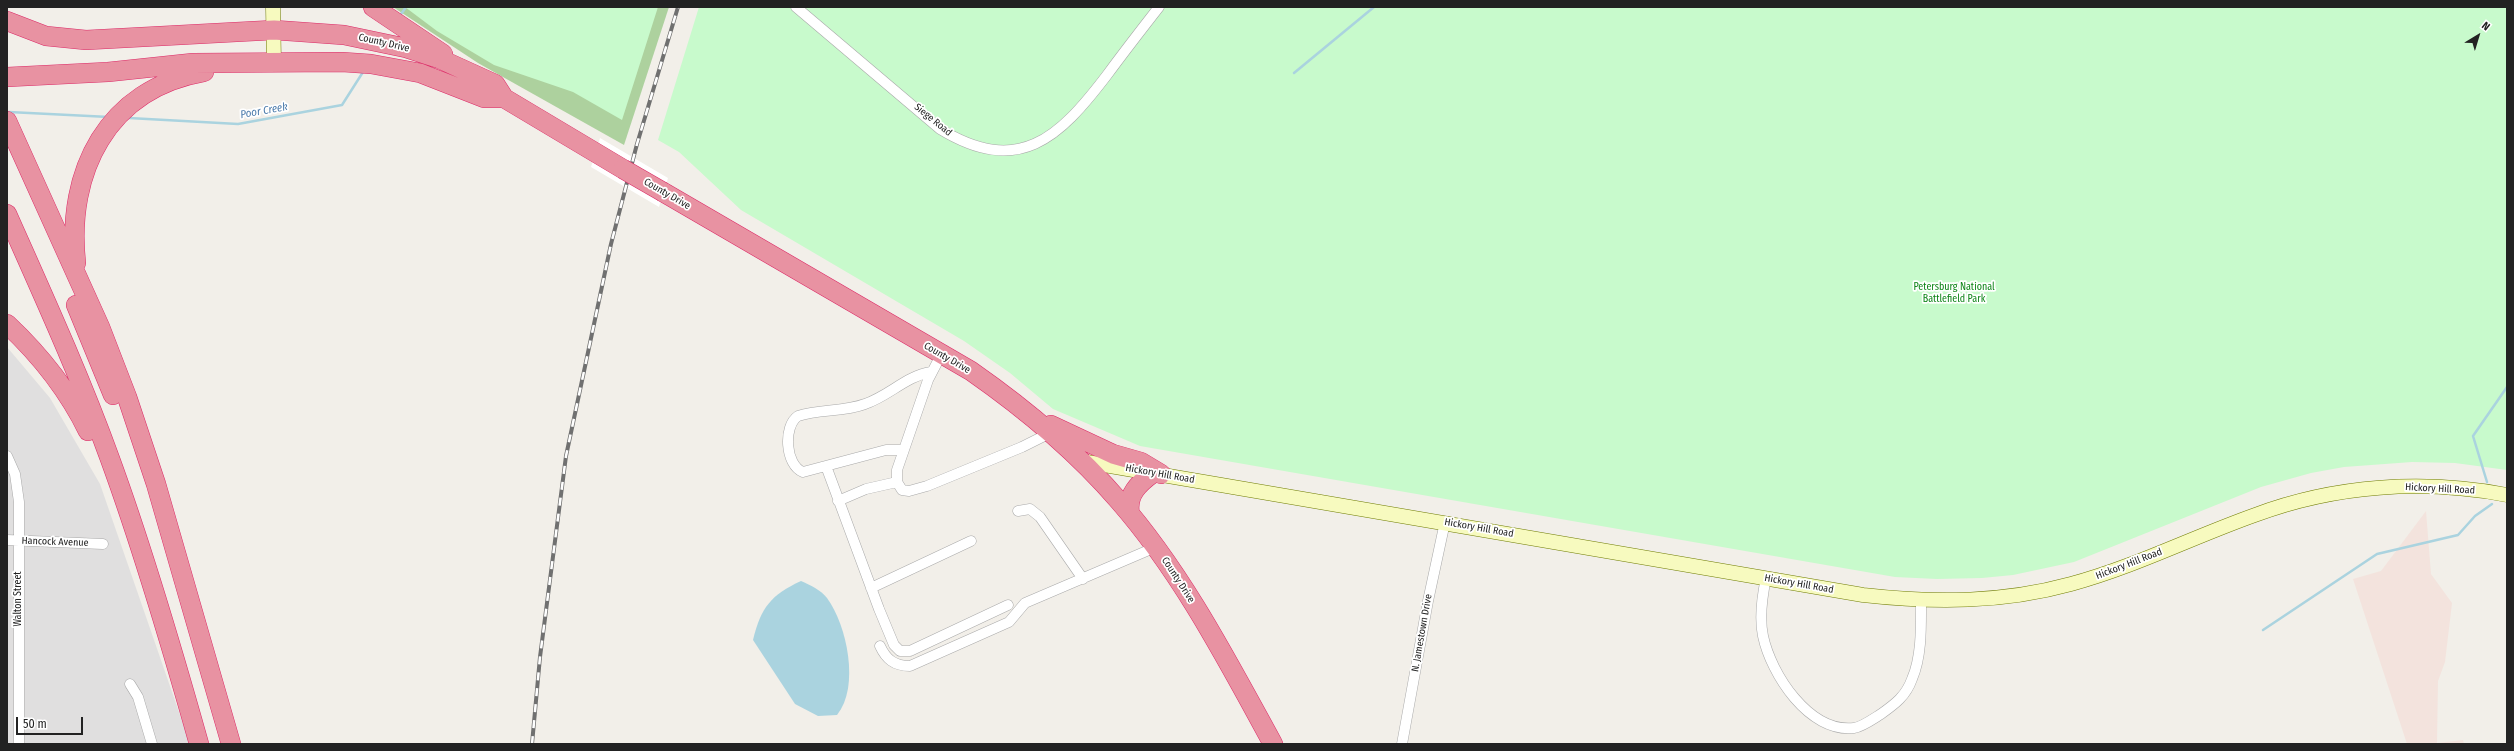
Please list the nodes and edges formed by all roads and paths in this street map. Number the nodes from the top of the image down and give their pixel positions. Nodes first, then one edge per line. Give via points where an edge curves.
1 (273, 7) edge
2 (373, 7) edge
3 (796, 7) edge
4 (1159, 7) edge
5 (7, 21) edge
6 (274, 30) junction
7 (255, 62) junction
8 (274, 62) junction
9 (458, 66) junction
10 (7, 77) edge
11 (504, 98) junction
12 (7, 121) edge
13 (7, 152) edge
14 (7, 214) edge
15 (78, 279) junction
16 (7, 324) edge
17 (941, 354) junction
18 (931, 372) junction
19 (1029, 415) junction
20 (1050, 433) junction
21 (903, 450) junction
22 (7, 456) edge
23 (1081, 461) junction
24 (826, 466) junction
25 (1157, 473) junction
26 (896, 482) junction
27 (2507, 495) edge
28 (838, 501) junction
29 (1018, 511) dead end
30 (1130, 514) junction
31 (130, 518) junction
32 (1445, 522) junction
33 (7, 540) edge
34 (18, 541) junction
35 (971, 541) dead end
36 (103, 544) dead end
37 (1156, 547) junction
38 (179, 566) junction
39 (1766, 578) junction
40 (1083, 579) junction
41 (871, 588) junction
42 (1921, 601) junction
43 (1008, 605) dead end
44 (880, 646) dead end
45 (130, 684) dead end
46 (19, 744) edge
47 (152, 744) edge
48 (199, 744) edge
49 (231, 744) edge
50 (1273, 744) edge
51 (1402, 744) edge

1 - 6 street
2 - 9 highway
3 - 4 street, Siege Road via 940,129 963,142 1005,151 1039,143 1068,121
5 - 6 highway, County Drive via 46,36 86,40
6 - 8 street
6 - 9 highway, County Drive via 312,31 376,40
7 - 8 highway
7 - 10 highway via 192,63 108,72
7 - 15 highway via 192,74 159,84 132,103 106,130 87,164 75,201 74,238
8 - 11 highway via 371,64 420,73 484,98
9 - 11 highway, County Drive via 495,84
11 - 17 highway, County Drive, bridge
12 - 15 highway
13 - 38 highway via 94,348
14 - 31 highway via 79,380 110,458
15 - 38 highway via 127,397 156,484
16 - 31 highway via 48,368 81,416
17 - 18 street
17 - 19 highway, County Drive via 982,379
18 - 21 street
18 - 24 street via 915,376 881,398 863,405 802,415 793,420 788,438 796,467 802,472
19 - 20 highway, County Drive
19 - 25 highway via 1113,454 1141,462
20 - 23 highway, County Drive
20 - 26 street via 927,486 908,491 902,490
21 - 24 street via 886,450
21 - 26 street
22 - 34 street, Walton Street via 17,486
23 - 25 street, Hickory Hill Road
23 - 30 highway, County Drive
24 - 28 street
25 - 30 highway via 1133,492 1128,507
25 - 32 street, Hickory Hill Road
26 - 28 street via 866,489
27 - 42 street, Hickory Hill Road via 2429,486 2341,492 2261,512 2118,569 2069,585 1991,599
28 - 41 street
29 - 40 street via 1030,509 1040,517
30 - 37 highway, County Drive
31 - 48 highway
32 - 39 street, Hickory Hill Road
32 - 51 street, N. Jamestown Drive
33 - 34 street, Hancock Avenue
34 - 36 street, Hancock Avenue
34 - 46 street, Walton Street
35 - 41 street
37 - 40 street
37 - 50 highway, County Drive via 1203,619
38 - 49 highway
39 - 42 street, Hickory Hill Road via 1864,595
39 - 42 street via 1762,602 1762,627 1768,655 1777,675 1815,718 1842,728 1856,728 1900,701 1912,679 1917,658
40 - 44 street via 1025,603 1009,622 910,666 895,664 889,660
41 - 43 street via 894,644 905,652 943,637
45 - 47 street via 138,697

